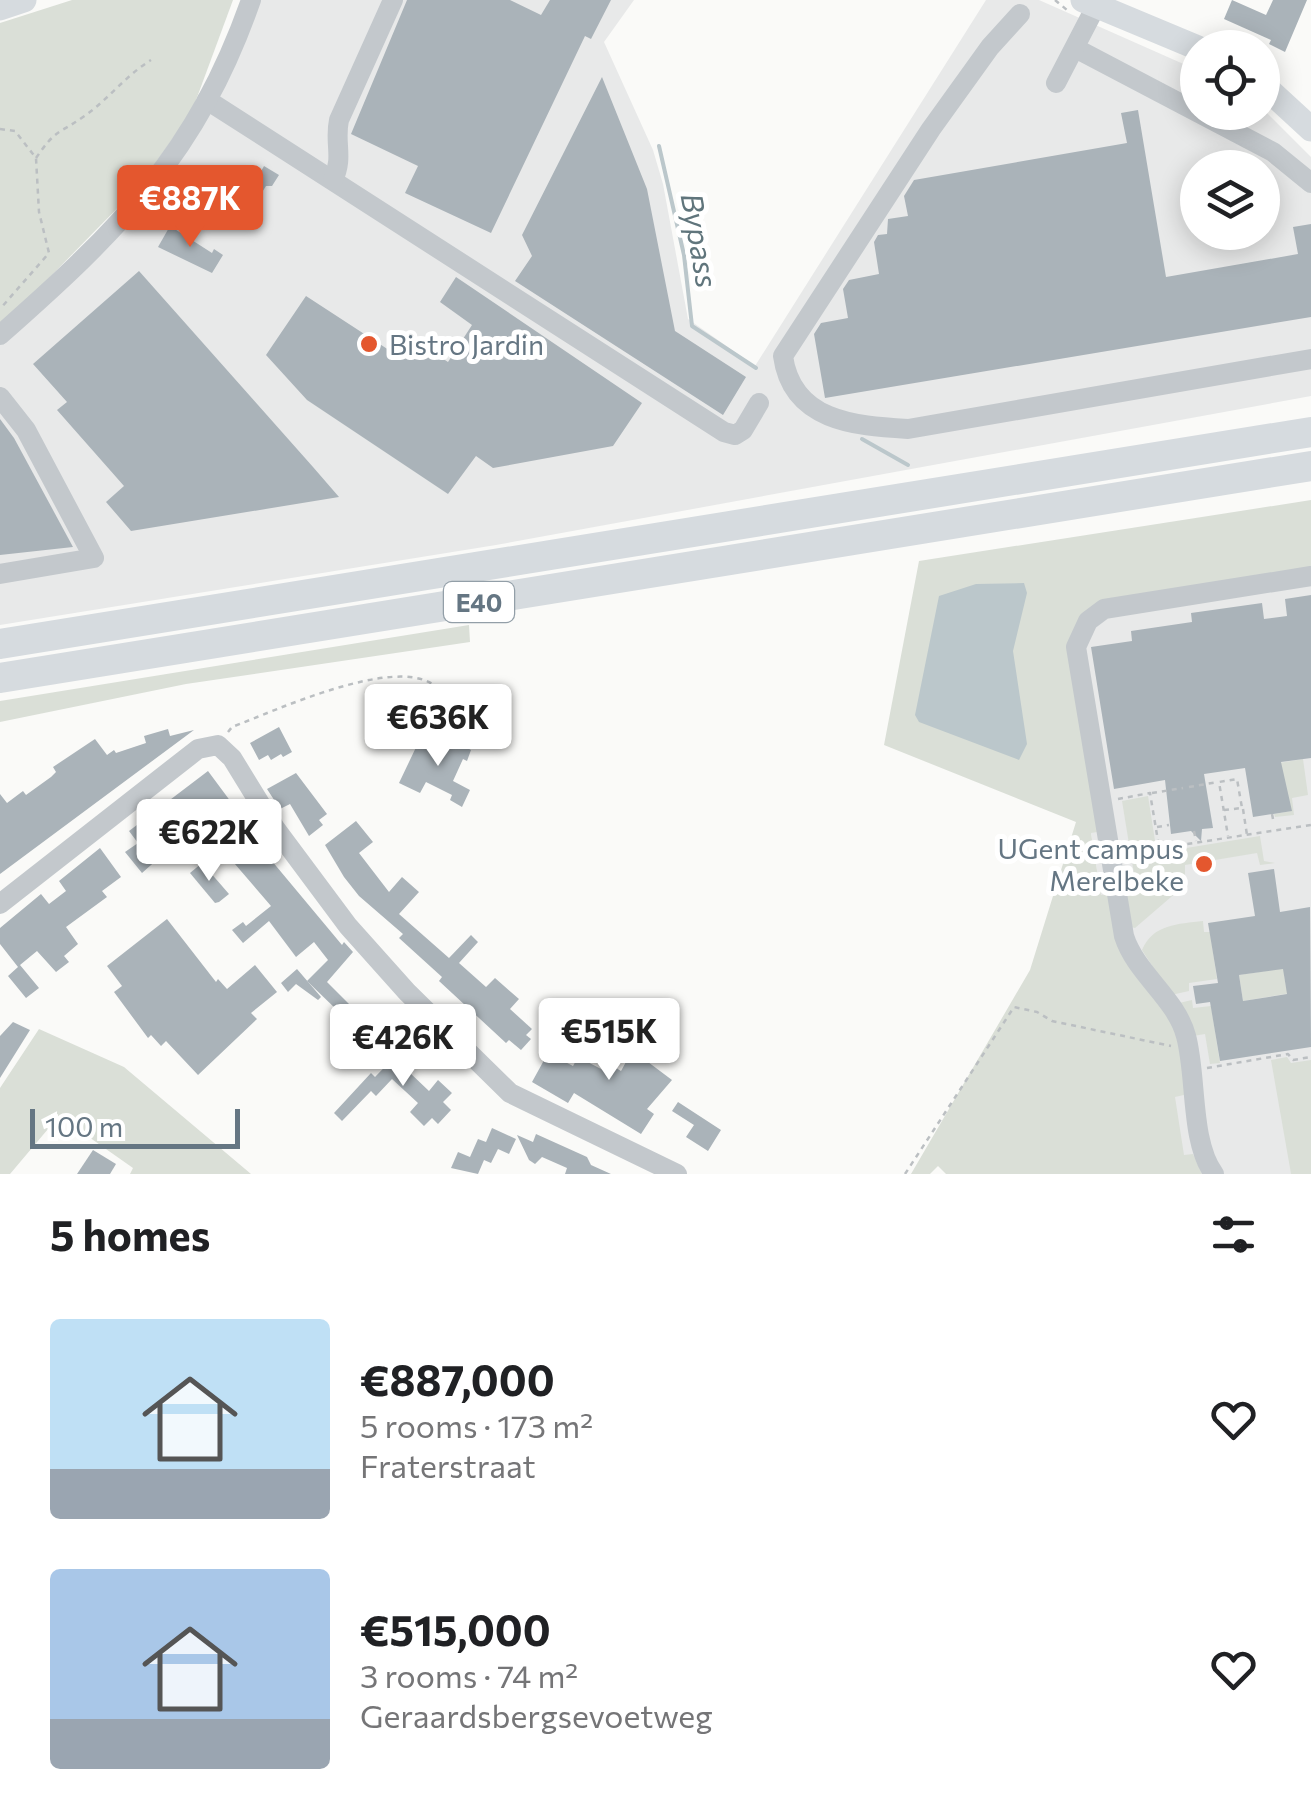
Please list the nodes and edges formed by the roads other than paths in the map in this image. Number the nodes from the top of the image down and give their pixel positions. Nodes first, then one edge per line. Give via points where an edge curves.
1 (24, 0) edge
2 (250, 0) edge
3 (394, 0) edge
4 (1093, 2) edge
5 (0, 8) edge
6 (1020, 14) dead end
7 (1180, 40) edge
8 (1075, 48) junction
9 (1056, 82) dead end
10 (208, 100) junction
11 (1280, 101) edge
12 (1311, 129) edge
13 (333, 180) junction
14 (1311, 183) edge
15 (0, 335) edge
16 (1311, 360) edge
17 (0, 397) edge
18 (758, 403) dead end
19 (1311, 432) edge
20 (1311, 466) edge
21 (0, 574) edge
22 (1311, 576) edge
23 (0, 644) edge
24 (0, 678) edge
25 (0, 904) edge
26 (678, 1174) edge
27 (1214, 1174) edge

1 - 5 main road
2 - 10 street
3 - 13 street via 338,120 342,152
4 - 7 main road
4 - 8 street
6 - 16 street via 878,205 783,356 786,379 826,416 908,429
8 - 9 street
8 - 14 street via 1273,152
10 - 13 street
10 - 15 street via 137,204
11 - 12 main road
13 - 18 street via 724,432 744,430
17 - 21 street via 26,430 94,558
19 - 23 highway, E40
20 - 24 highway, E40
22 - 27 street via 1104,610 1088,621 1076,647 1127,947 1177,1017 1191,1060 1202,1152
25 - 26 street via 198,750 218,745 348,926 510,1093

